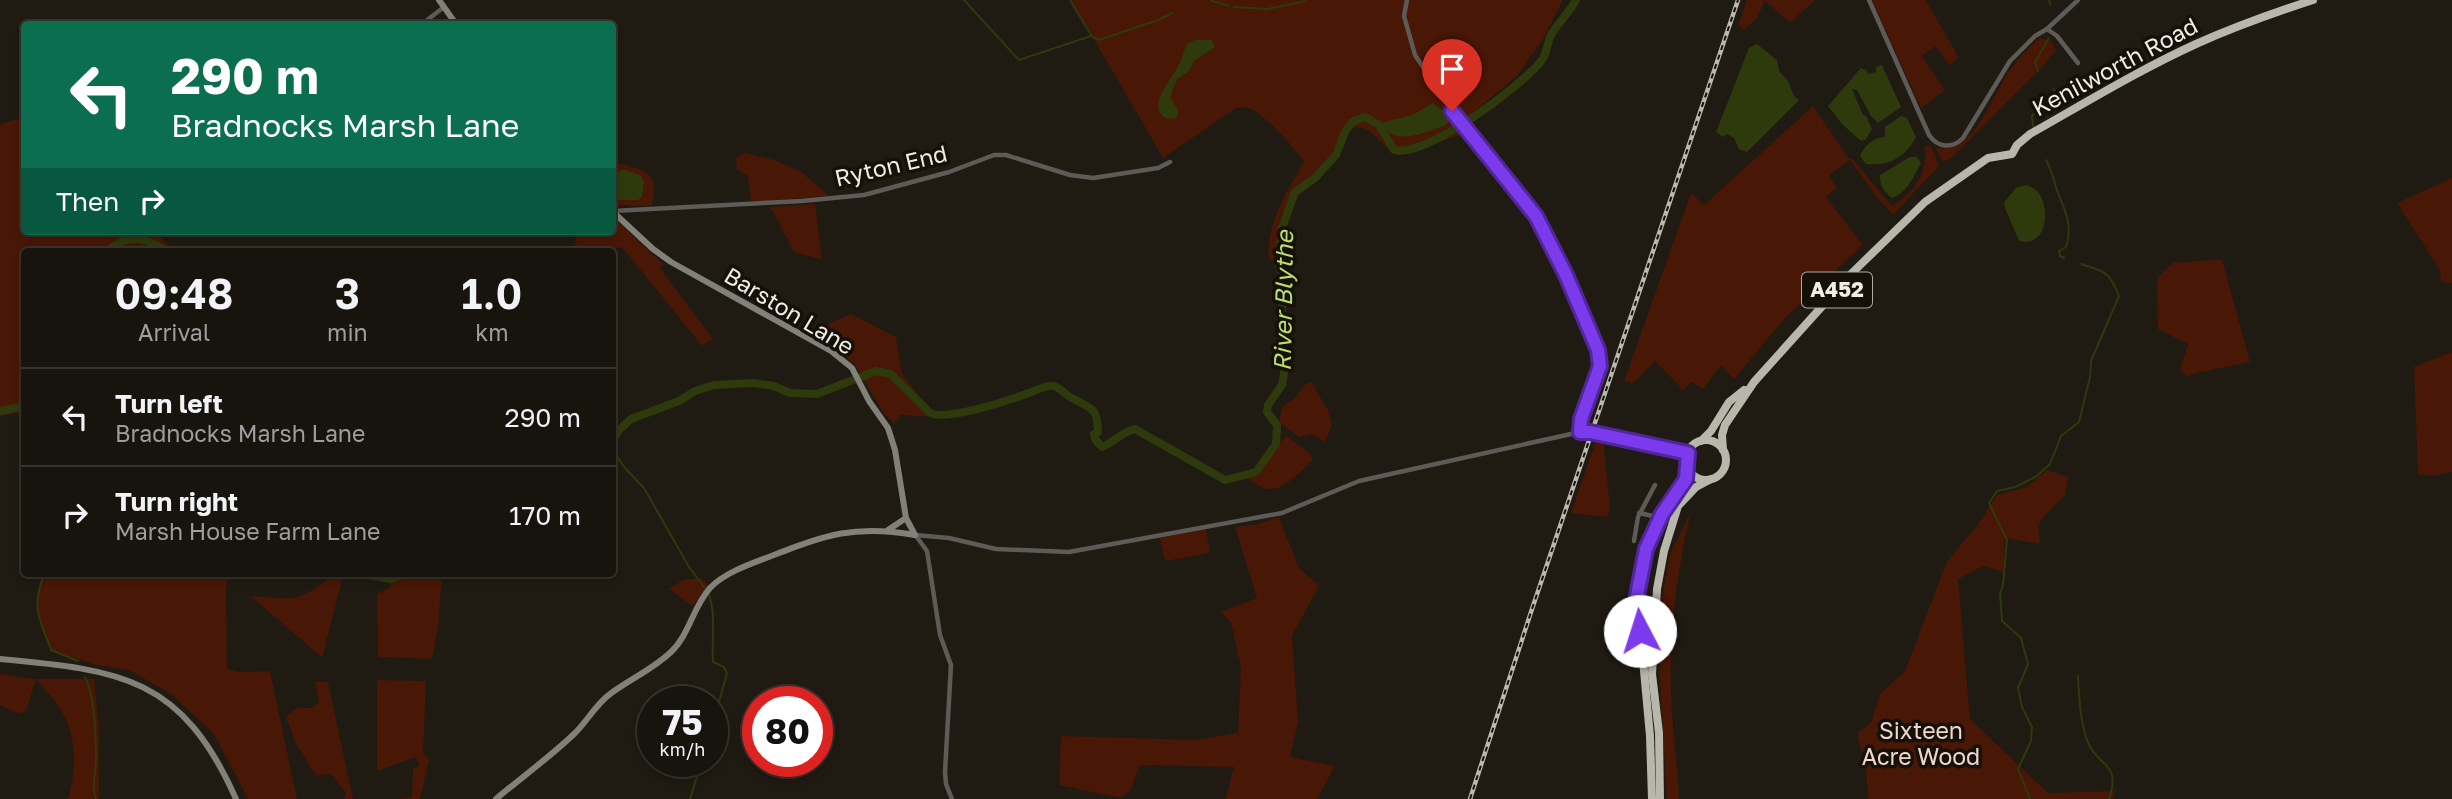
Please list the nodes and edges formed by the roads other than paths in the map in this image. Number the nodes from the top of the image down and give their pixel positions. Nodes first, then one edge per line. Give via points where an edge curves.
1 (439, 0) edge
2 (1407, 0) edge
3 (1868, 0) edge
4 (2078, 0) edge
5 (2313, 0) edge
6 (444, 7) junction
7 (426, 21) edge
8 (454, 21) edge
9 (2047, 29) junction
10 (2078, 63) dead end
11 (1170, 162) dead end
12 (616, 211) edge
13 (616, 215) edge
14 (1754, 382) junction
15 (1580, 432) junction
16 (1701, 441) junction
17 (1723, 450) junction
18 (1688, 453) junction
19 (1687, 466) junction
20 (1711, 479) junction
21 (1655, 485) dead end
22 (1664, 511) junction
23 (1639, 513) junction
24 (1646, 515) junction
25 (906, 518) junction
26 (888, 530) junction
27 (915, 535) junction
28 (931, 536) junction
29 (1650, 537) junction
30 (1634, 541) dead end
31 (927, 551) junction
32 (0, 659) edge
33 (236, 799) edge
34 (496, 799) edge
35 (953, 799) edge
36 (1652, 799) edge
37 (1660, 799) edge

1 - 6 street
2 - 15 street via 1404,16 1415,55 1452,111 1536,216 1598,350 1600,366
3 - 9 street via 1929,135 1942,146 1961,141 2010,61
4 - 9 street
5 - 14 highway, Kenilworth Road / A452 via 2195,44 2030,134 2009,155 1989,158 1925,202 1853,272
6 - 7 street
6 - 8 street
9 - 10 street
11 - 12 street, Ryton End via 1093,178 994,155 864,195
13 - 25 street, Barston Lane via 671,262 831,351 852,368 893,441
14 - 16 highway, A452 via 1729,402
14 - 17 highway, A452 via 1725,425
15 - 18 street
15 - 28 street via 1359,481 1282,513 1069,552 996,549
16 - 17 highway via 1714,441
16 - 18 highway, A452
17 - 20 highway, A452 via 1725,466
18 - 19 highway
19 - 20 highway via 1696,477
19 - 22 highway via 1684,484
20 - 37 highway, A452 via 1696,487 1672,517 1657,589 1652,674
21 - 23 street
22 - 24 street
22 - 29 highway
23 - 24 street
23 - 30 street
24 - 29 street via 1652,525
25 - 26 street
25 - 27 street, Barston Lane
26 - 27 street
26 - 34 street via 813,539 740,569 707,592 671,652 606,697 576,732
27 - 28 street
27 - 31 street
28 - 31 street
29 - 36 highway via 1637,596
31 - 35 street via 940,635 951,665 945,772
32 - 33 street via 87,668 150,690 200,735

